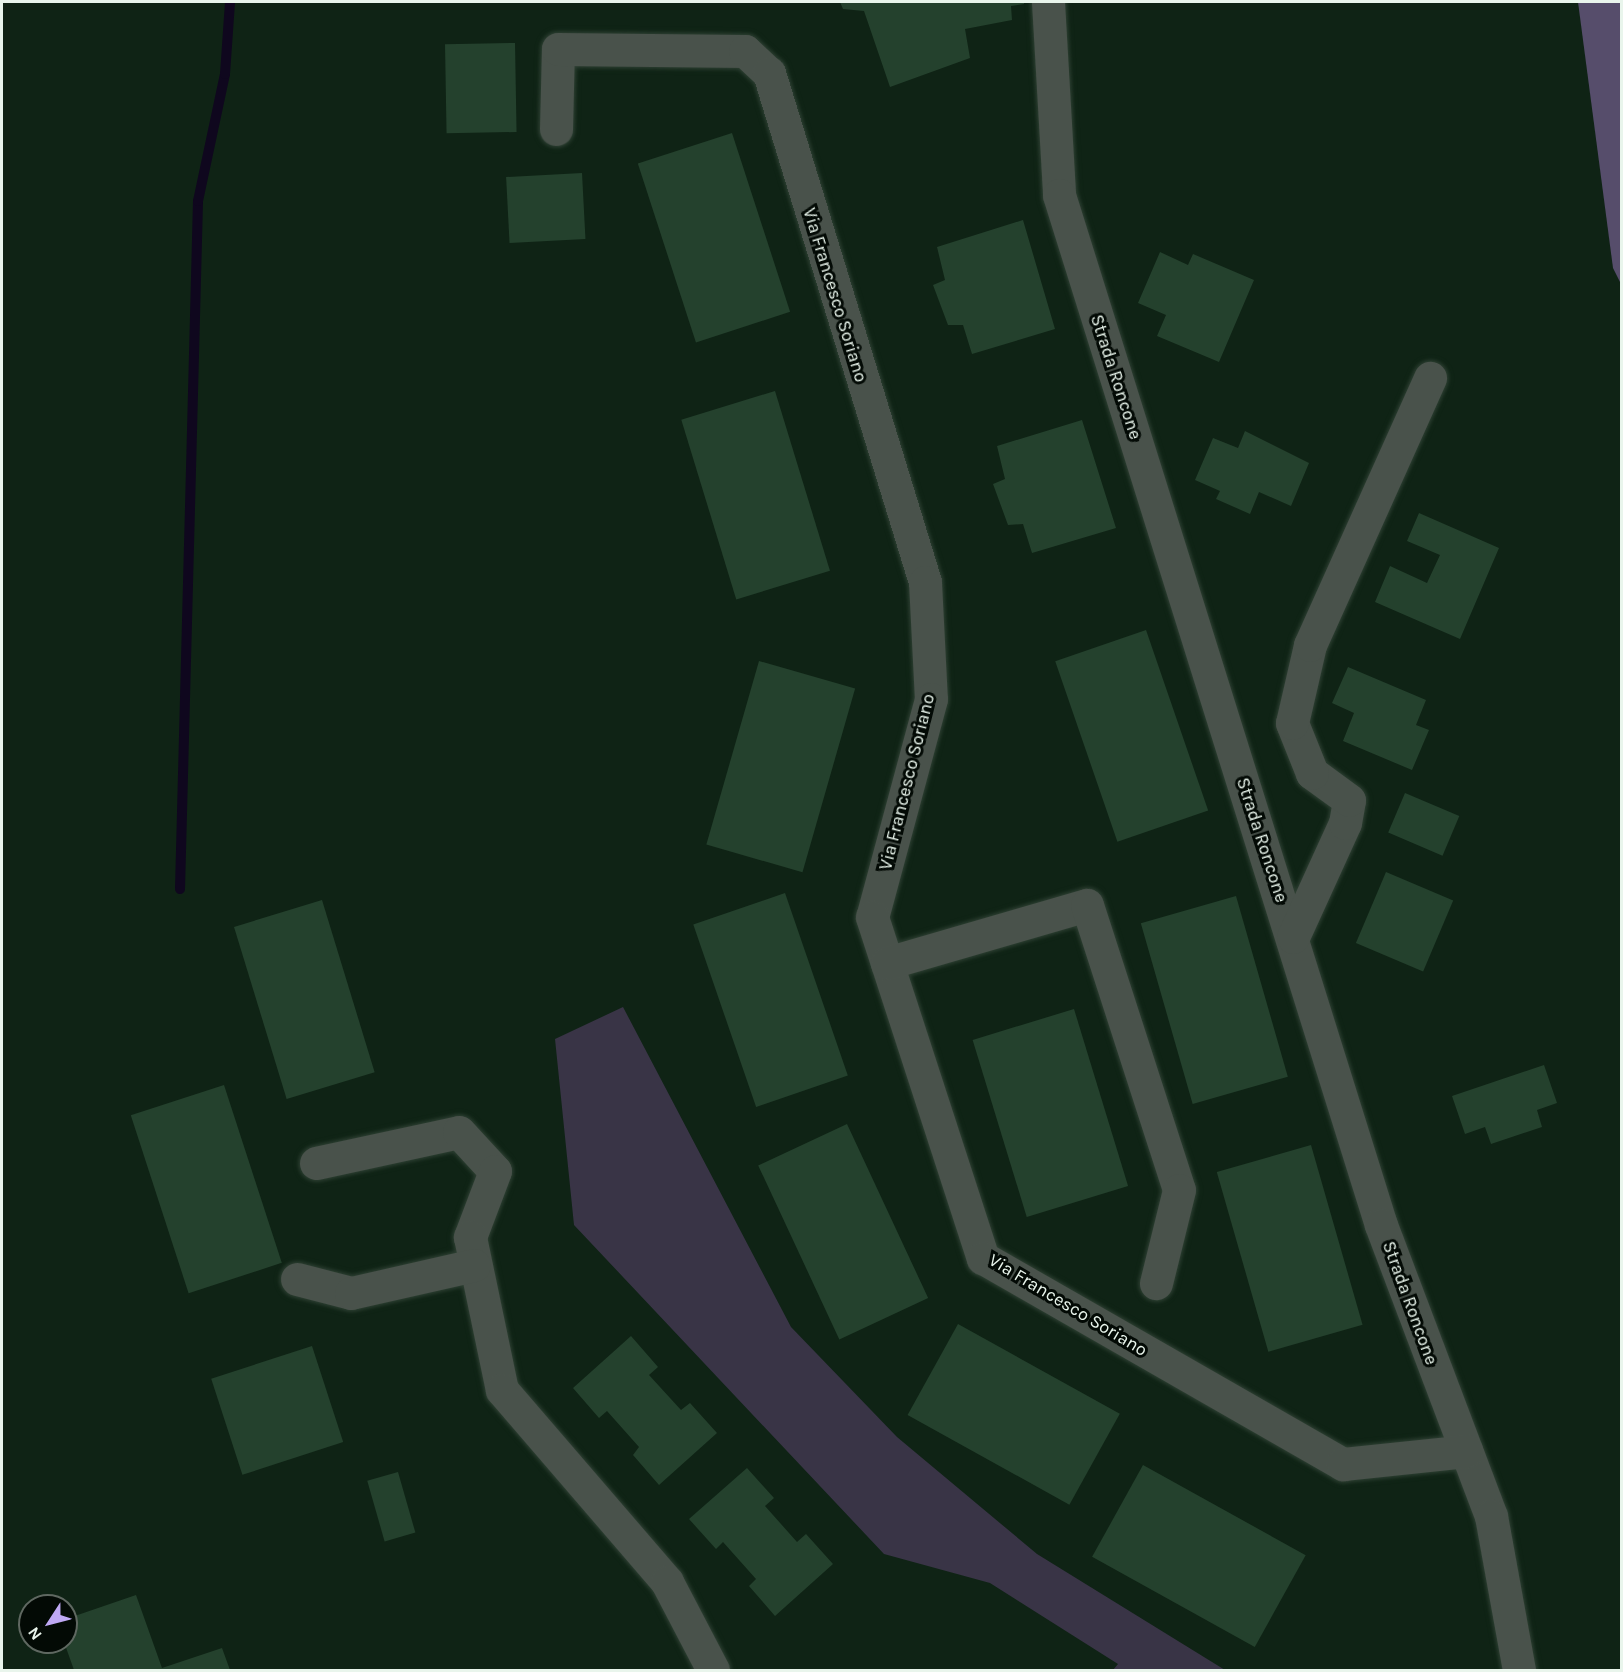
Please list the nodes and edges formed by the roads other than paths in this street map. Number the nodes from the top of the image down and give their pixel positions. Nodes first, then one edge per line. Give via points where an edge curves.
1 (1048, 2) edge
2 (556, 129) dead end
3 (1430, 378) dead end
4 (1293, 937) junction
5 (887, 963) junction
6 (316, 1163) dead end
7 (474, 1265) junction
8 (297, 1279) dead end
9 (1156, 1283) dead end
10 (1466, 1451) junction
11 (713, 1671) edge
12 (1519, 1671) edge

1 - 4 street, Strada Roncone via 1059,195
2 - 5 street, Via Francesco Soriano via 558,49 744,51 769,73 925,582 931,699 872,917
3 - 4 street via 1310,645 1292,723 1312,773 1349,800 1345,823
4 - 10 street, Strada Roncone via 1381,1225
5 - 9 street via 1087,905 1179,1190
5 - 10 street, Via Francesco Soriano via 983,1257 1343,1464
6 - 7 street via 459,1131 495,1171 470,1237
7 - 8 street via 351,1293
7 - 11 street via 502,1390 667,1582
10 - 12 street, Strada Roncone via 1491,1516

